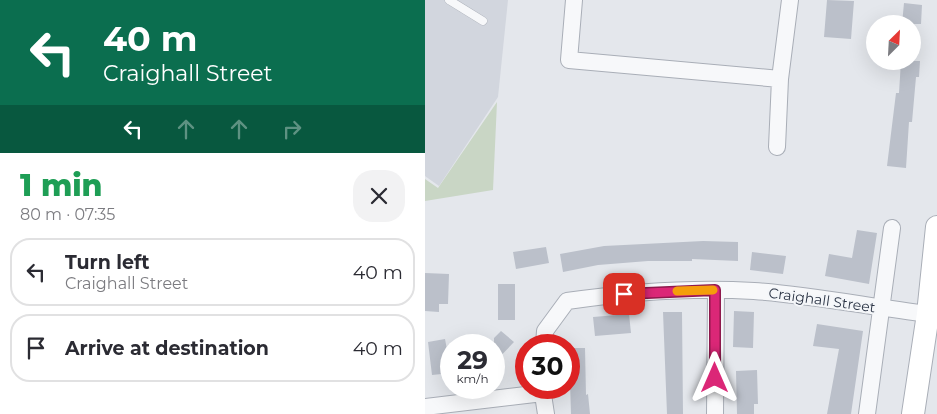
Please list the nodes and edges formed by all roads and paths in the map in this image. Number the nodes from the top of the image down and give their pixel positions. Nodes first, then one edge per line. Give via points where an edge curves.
1 (449, 0) edge
2 (574, 0) edge
3 (790, 0) edge
4 (483, 21) dead end
5 (780, 79) junction
6 (777, 147) dead end
7 (937, 227) edge
8 (892, 228) dead end
9 (715, 290) junction
10 (880, 308) junction
11 (928, 314) junction
12 (545, 334) edge
13 (515, 394) edge
14 (544, 399) edge
15 (425, 407) edge
16 (546, 414) edge
17 (715, 414) edge
18 (867, 414) edge
19 (913, 414) edge

1 - 4 lane
2 - 5 street via 569,60
3 - 5 street
5 - 6 street
7 - 11 street
8 - 10 street
9 - 10 street, Craighall Street
9 - 12 street, Craighall Street via 607,295 567,301
9 - 17 street
10 - 11 street, Craighall Street
10 - 18 street
11 - 19 street
13 - 15 street
14 - 16 street

